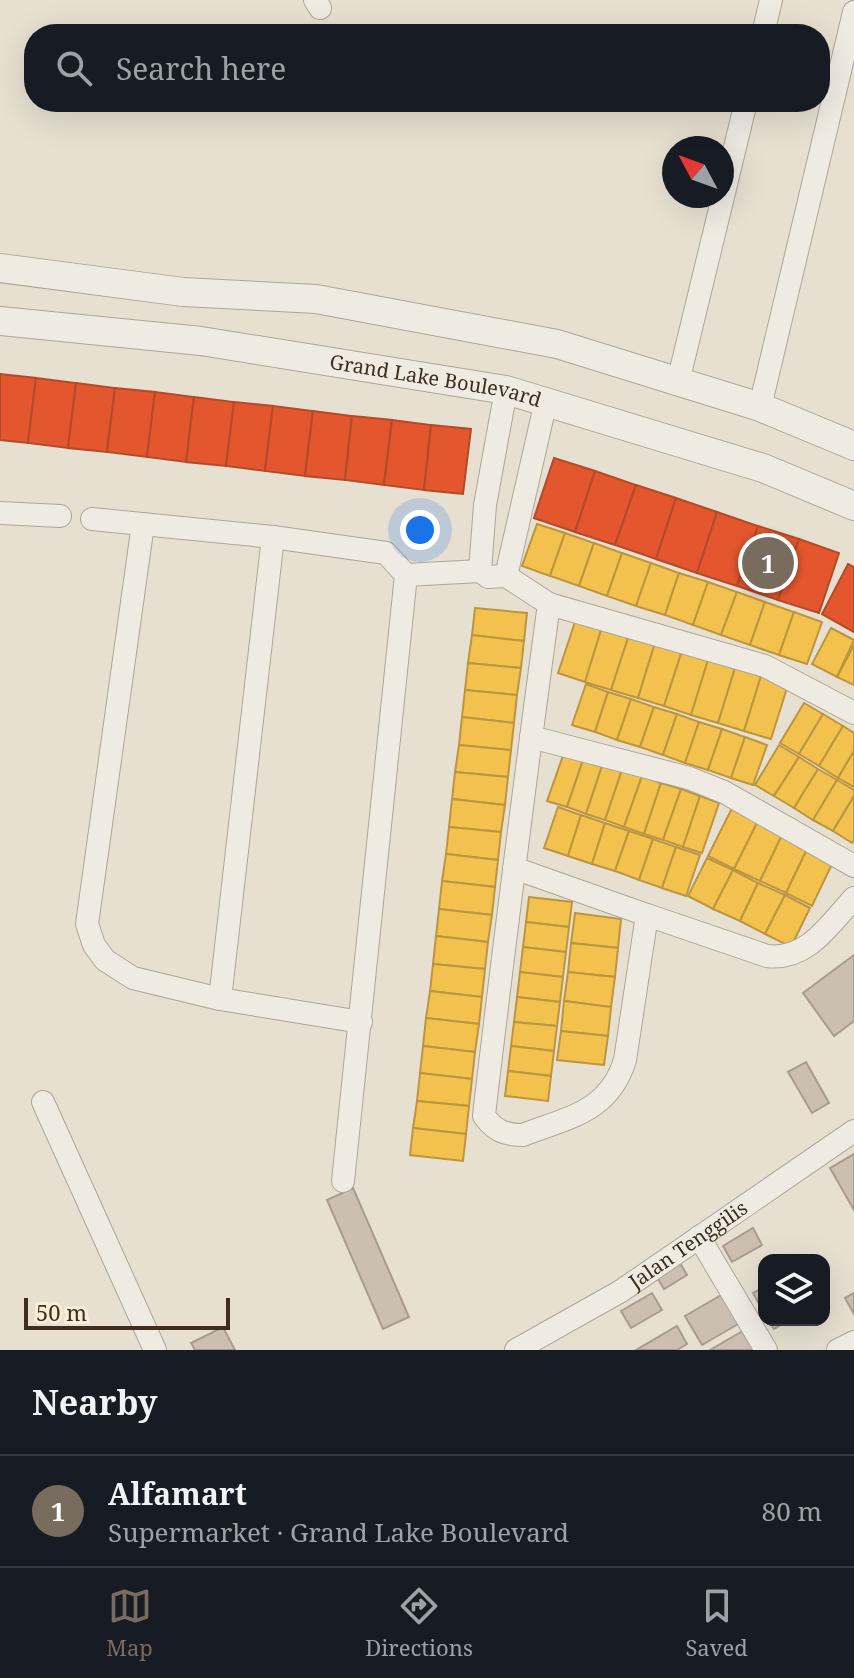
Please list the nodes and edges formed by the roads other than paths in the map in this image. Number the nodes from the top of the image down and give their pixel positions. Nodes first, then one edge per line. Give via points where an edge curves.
1 (771, 0) edge
2 (854, 12) edge
3 (765, 24) edge
4 (744, 112) edge
5 (0, 268) edge
6 (0, 321) edge
7 (678, 382) junction
8 (506, 390) junction
9 (546, 401) junction
10 (760, 407) junction
11 (854, 446) edge
12 (854, 506) edge
13 (0, 513) edge
14 (60, 516) dead end
15 (92, 519) dead end
16 (143, 524) junction
17 (273, 537) junction
18 (480, 571) junction
19 (406, 575) junction
20 (506, 576) junction
21 (549, 604) junction
22 (854, 713) edge
23 (531, 737) junction
24 (854, 866) edge
25 (514, 868) junction
26 (854, 898) edge
27 (647, 915) junction
28 (220, 999) junction
29 (361, 1022) junction
30 (43, 1102) dead end
31 (854, 1131) edge
32 (343, 1181) dead end
33 (699, 1237) junction
34 (854, 1342) edge
35 (155, 1350) edge
36 (516, 1350) edge
37 (766, 1350) edge
38 (838, 1350) edge

1 - 3 street
2 - 10 street
4 - 7 street
5 - 7 street via 183,292 316,299 557,344
6 - 8 street, Grand Lake Boulevard via 201,341
7 - 10 street
8 - 9 street, Grand Lake Boulevard
8 - 18 street via 485,505
9 - 12 street, Grand Lake Boulevard via 763,468
9 - 20 street
10 - 11 street
13 - 14 street
15 - 16 street
16 - 17 street
16 - 28 street via 87,924 94,945 116,970
17 - 19 street via 386,553
17 - 28 street
18 - 19 street
18 - 20 street via 488,577
19 - 29 street
20 - 21 street
21 - 22 street via 765,666
21 - 23 street
23 - 24 street via 689,778 724,792
23 - 25 street
25 - 27 street
25 - 27 street via 484,1116 493,1129 523,1135 596,1106 619,1080
26 - 27 street via 802,952 783,958
28 - 29 street
29 - 32 street
30 - 35 street
31 - 33 street, Jalan Tenggilis
33 - 36 street, Jalan Tenggilis via 621,1291
33 - 37 street
34 - 38 street

